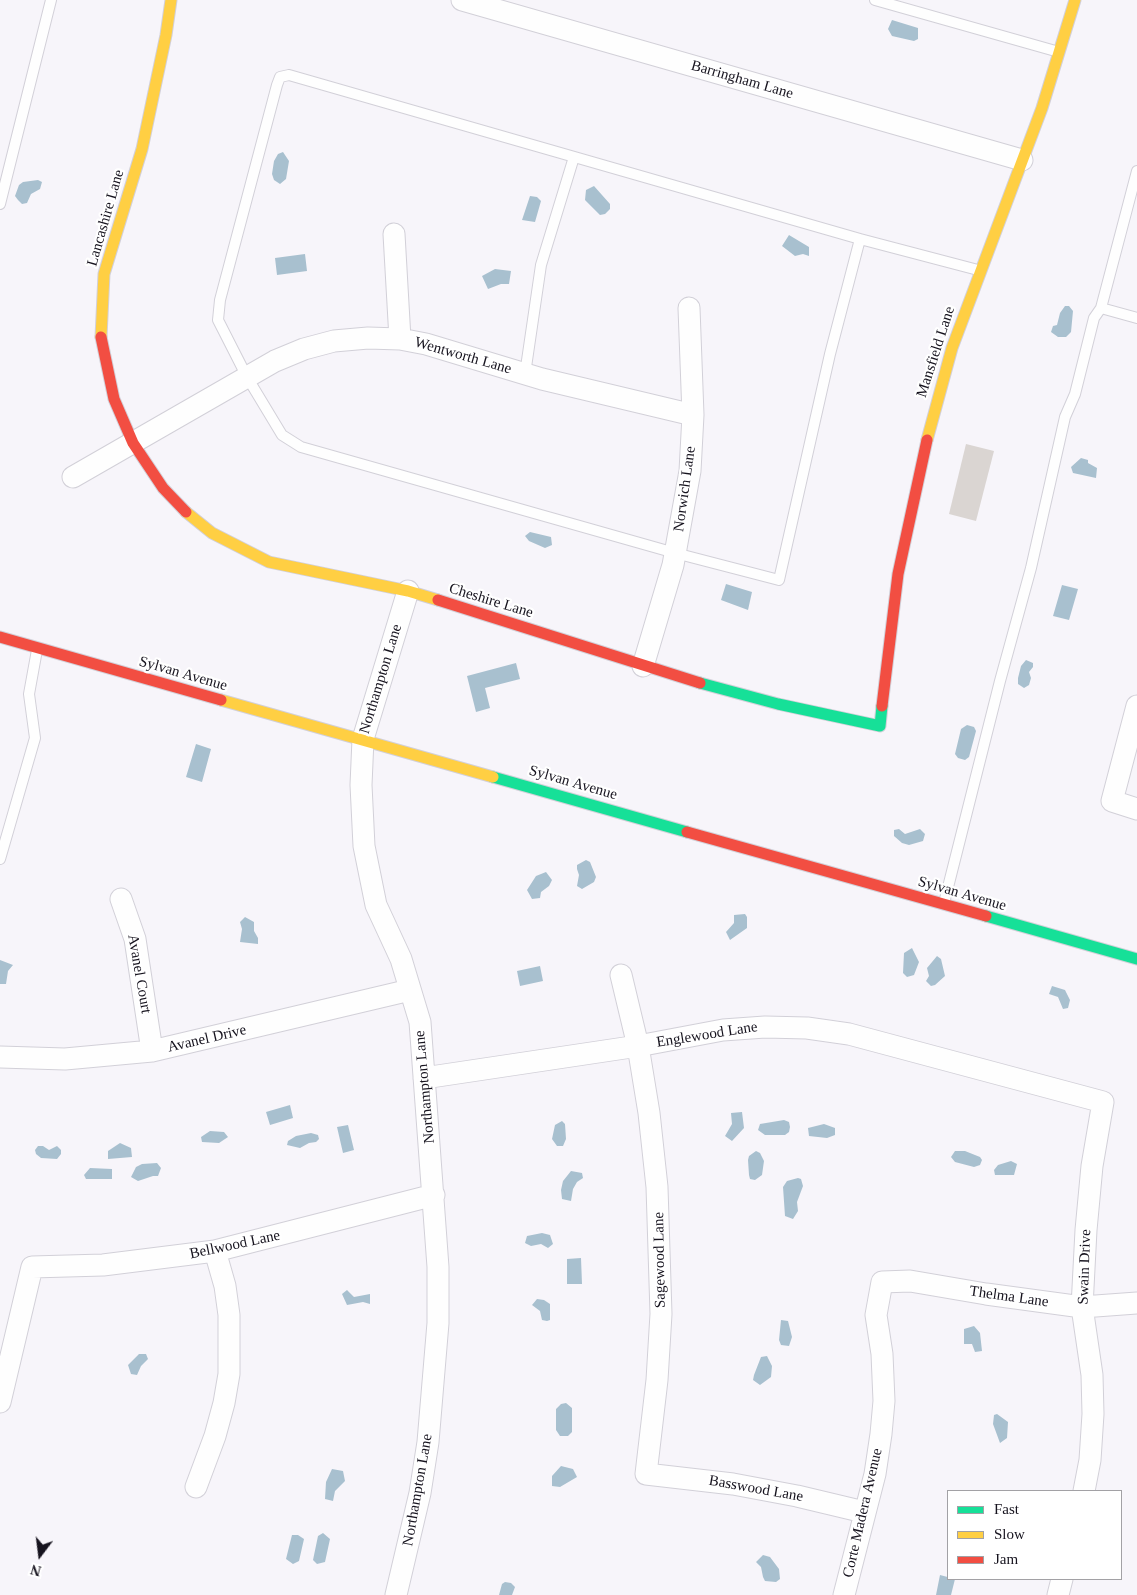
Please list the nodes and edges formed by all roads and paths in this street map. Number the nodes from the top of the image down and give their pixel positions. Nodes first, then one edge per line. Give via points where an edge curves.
1 (51, 0) edge
2 (171, 0) edge
3 (462, 0) edge
4 (875, 0) edge
5 (1074, 0) edge
6 (1060, 52) junction
7 (574, 157) junction
8 (1022, 160) junction
9 (1137, 171) edge
10 (0, 204) edge
11 (394, 234) dead end
12 (860, 239) junction
13 (980, 270) junction
14 (689, 308) dead end
15 (1101, 308) junction
16 (1137, 318) edge
17 (400, 339) junction
18 (525, 374) junction
19 (247, 377) junction
20 (694, 415) junction
21 (133, 443) junction
22 (73, 477) dead end
23 (675, 553) junction
24 (408, 591) junction
25 (0, 637) edge
26 (38, 649) junction
27 (642, 666) junction
28 (1137, 706) edge
29 (880, 726) joint
30 (363, 740) junction
31 (1137, 808) edge
32 (0, 859) edge
33 (121, 899) dead end
34 (944, 904) junction
35 (1137, 959) edge
36 (621, 975) dead end
37 (410, 990) junction
38 (638, 1046) junction
39 (152, 1051) junction
40 (0, 1057) edge
41 (424, 1078) junction
42 (1103, 1102) joint
43 (434, 1195) junction
44 (215, 1251) junction
45 (882, 1282) joint
46 (1137, 1303) edge
47 (1082, 1307) junction
48 (0, 1402) edge
49 (646, 1474) joint
50 (196, 1487) dead end
51 (1084, 1490) edge
52 (864, 1512) junction
53 (1062, 1580) edge
54 (396, 1595) edge
55 (844, 1595) edge
56 (1058, 1595) edge

1 - 10 lane
2 - 21 street, Lancashire Lane via 142,149 104,274 100,305 101,340 107,374
3 - 8 street, Barringham Lane
4 - 6 lane
5 - 6 street, Mansfield Lane
6 - 8 street, Mansfield Lane
7 - 12 lane
7 - 18 lane via 541,265
7 - 19 lane via 289,75 280,77 220,300 218,320
8 - 13 street, Mansfield Lane
9 - 15 lane
11 - 17 street
12 - 13 lane
12 - 23 lane via 830,354 779,580
13 - 29 street, Mansfield Lane via 952,348 930,426 898,574
14 - 20 street, Norwich Lane
15 - 16 lane
15 - 34 lane via 1094,318 1075,394 1064,417 1031,568
17 - 18 street, Wentworth Lane
17 - 19 street, Wentworth Lane via 334,341 304,349
18 - 20 street, Wentworth Lane
19 - 21 street, Wentworth Lane
19 - 23 lane via 282,435 301,447
20 - 23 street, Norwich Lane via 690,471
21 - 22 street, Wentworth Lane
21 - 24 street, Cheshire Lane via 164,488 185,511 238,548 269,562
23 - 27 street, Norwich Lane
24 - 27 street, Cheshire Lane
24 - 30 street, Northampton Lane
25 - 26 street, Sylvan Avenue
26 - 30 street, Sylvan Avenue
26 - 32 lane via 29,694 35,738
27 - 29 street, Cheshire Lane via 778,704
28 - 31 street via 1112,802
30 - 34 street, Sylvan Avenue
30 - 37 street, Northampton Lane via 364,846 376,905 401,959
33 - 39 street, Avanel Court via 135,939
34 - 35 street, Sylvan Avenue
36 - 38 street, Sagewood Lane
37 - 39 street, Avanel Drive
37 - 41 street, Northampton Lane via 420,1022
38 - 41 street, Englewood Lane
38 - 42 street, Englewood Lane via 723,1030 807,1028 849,1034
38 - 49 street, Sagewood Lane via 650,1113 661,1251 657,1380
39 - 40 street, Avanel Drive via 65,1059
41 - 43 street, Northampton Lane
42 - 47 street, Swain Drive via 1091,1175
43 - 44 street, Bellwood Lane
43 - 54 street, Northampton Lane via 438,1267 434,1388 420,1493
44 - 48 street, Bellwood Lane via 103,1265 32,1267
44 - 50 street via 229,1315 229,1374 215,1436
45 - 47 street, Thelma Lane via 910,1280
45 - 52 street, Corte Madera Avenue via 876,1315 884,1401 875,1474
46 - 47 street, Thelma Lane
47 - 51 street, Swain Drive via 1092,1375 1093,1414
49 - 52 street, Basswood Lane via 733,1484
52 - 55 street, Corte Madera Avenue
53 - 56 street

